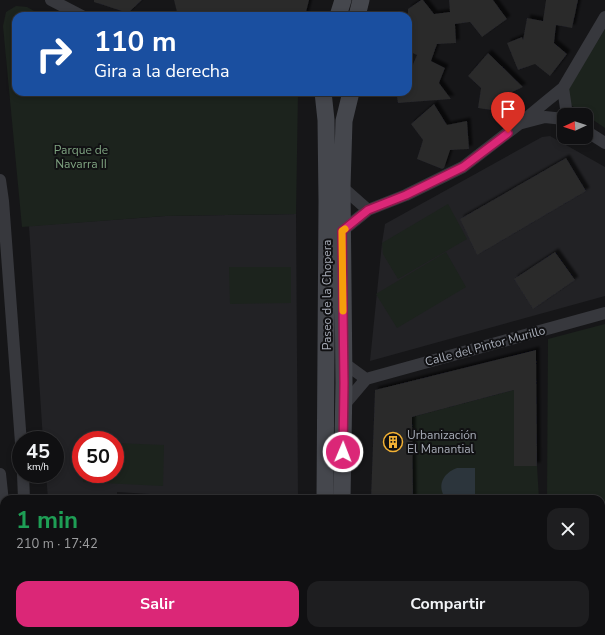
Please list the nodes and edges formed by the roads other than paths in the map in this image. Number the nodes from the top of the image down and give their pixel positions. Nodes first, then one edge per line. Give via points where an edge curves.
1 (51, 0) edge
2 (343, 0) edge
3 (361, 0) edge
4 (74, 12) edge
5 (339, 12) edge
6 (358, 12) edge
7 (605, 17) edge
8 (563, 88) junction
9 (323, 96) edge
10 (350, 96) edge
11 (566, 108) edge
12 (557, 118) edge
13 (519, 124) junction
14 (593, 135) edge
15 (605, 143) edge
16 (0, 180) edge
17 (342, 187) junction
18 (368, 210) junction
19 (342, 231) junction
20 (605, 313) edge
21 (344, 363) junction
22 (366, 379) junction
23 (344, 405) junction
24 (20, 431) edge
25 (0, 474) edge
26 (23, 483) edge
27 (2, 495) edge
28 (24, 495) edge
29 (325, 495) edge
30 (342, 495) edge

1 - 4 street
2 - 5 main road
3 - 6 main road
7 - 8 street
8 - 11 street
8 - 13 street
9 - 29 main road, Paseo de la Chopera via 328,201
10 - 17 main road, Paseo de la Chopera via 344,121
12 - 13 street via 545,117
13 - 18 street via 463,167 406,195
14 - 15 street
16 - 24 street
17 - 18 street
17 - 19 main road, Paseo de la Chopera
18 - 19 street
19 - 21 main road, Paseo de la Chopera
20 - 22 street, Calle del Pintor Murillo
21 - 22 street
21 - 23 main road, Paseo de la Chopera
22 - 23 street
23 - 30 main road, Paseo de la Chopera
25 - 27 street
26 - 28 street

